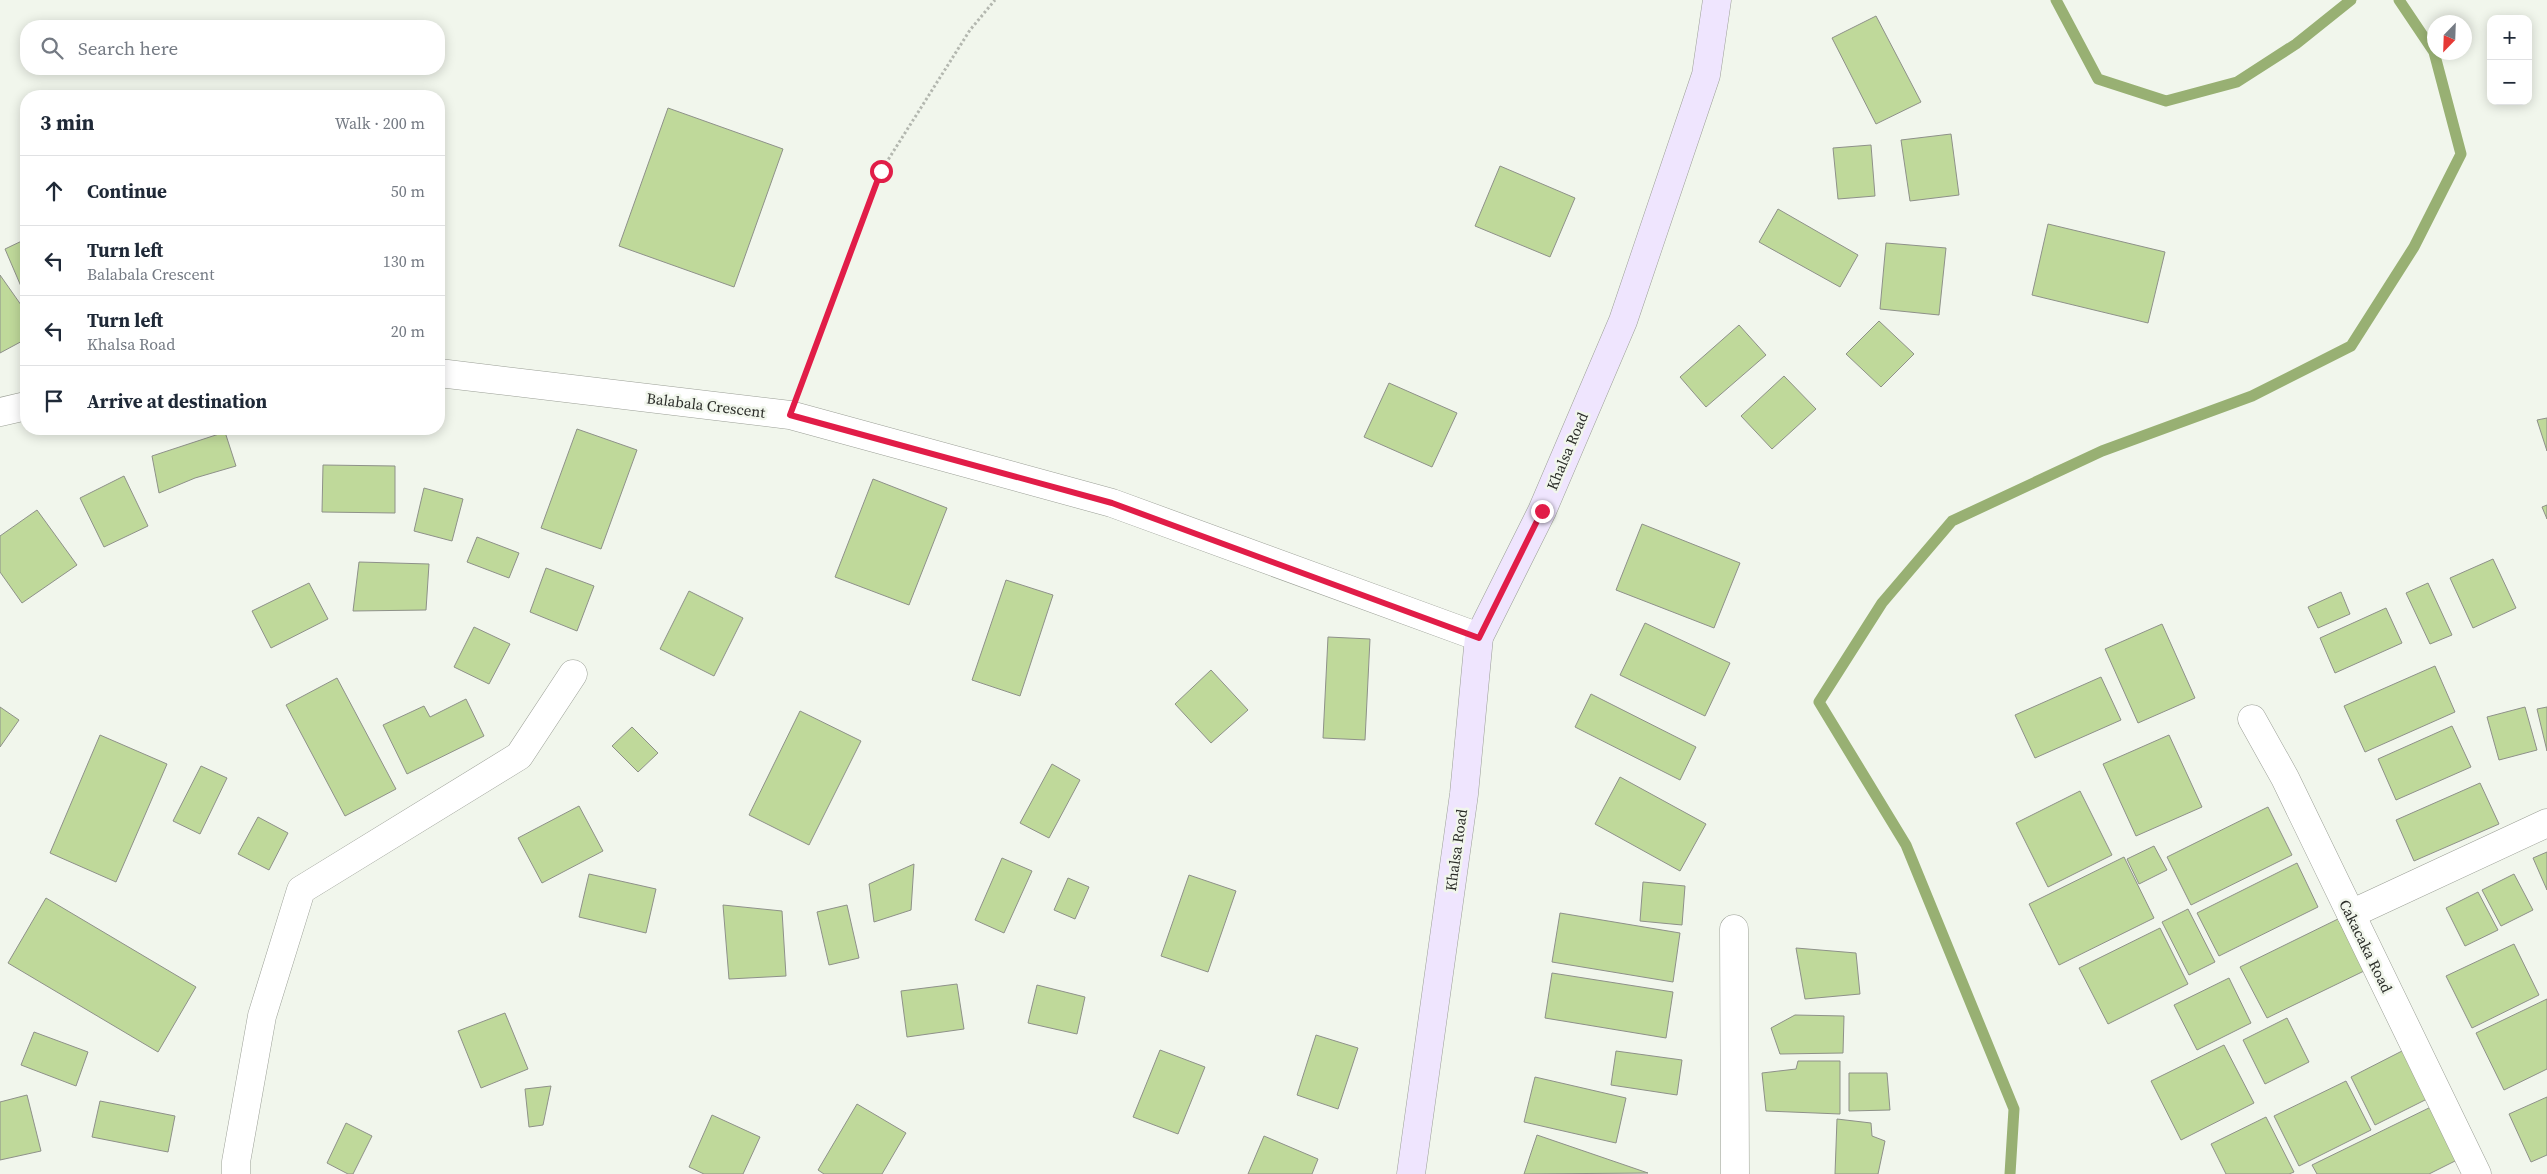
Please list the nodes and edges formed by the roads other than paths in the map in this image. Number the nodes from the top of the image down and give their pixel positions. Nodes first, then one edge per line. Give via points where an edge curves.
1 (1717, 0) edge
2 (445, 374) edge
3 (20, 407) edge
4 (0, 412) edge
5 (1479, 638) junction
6 (573, 674) dead end
7 (2252, 718) dead end
8 (2547, 823) edge
9 (2350, 914) junction
10 (1734, 929) dead end
11 (236, 1174) edge
12 (1411, 1174) edge
13 (1735, 1174) edge
14 (2477, 1174) edge

1 - 5 main road, Khalsa Road via 1706,75 1623,321 1542,511
2 - 5 street, Balabala Crescent via 790,415 1112,503
3 - 4 street
5 - 12 main road, Khalsa Road via 1464,794
6 - 11 street via 520,756 301,890 262,1016
7 - 9 street, Cakacaka Road
8 - 9 street
9 - 14 street, Cakacaka Road
10 - 13 street

